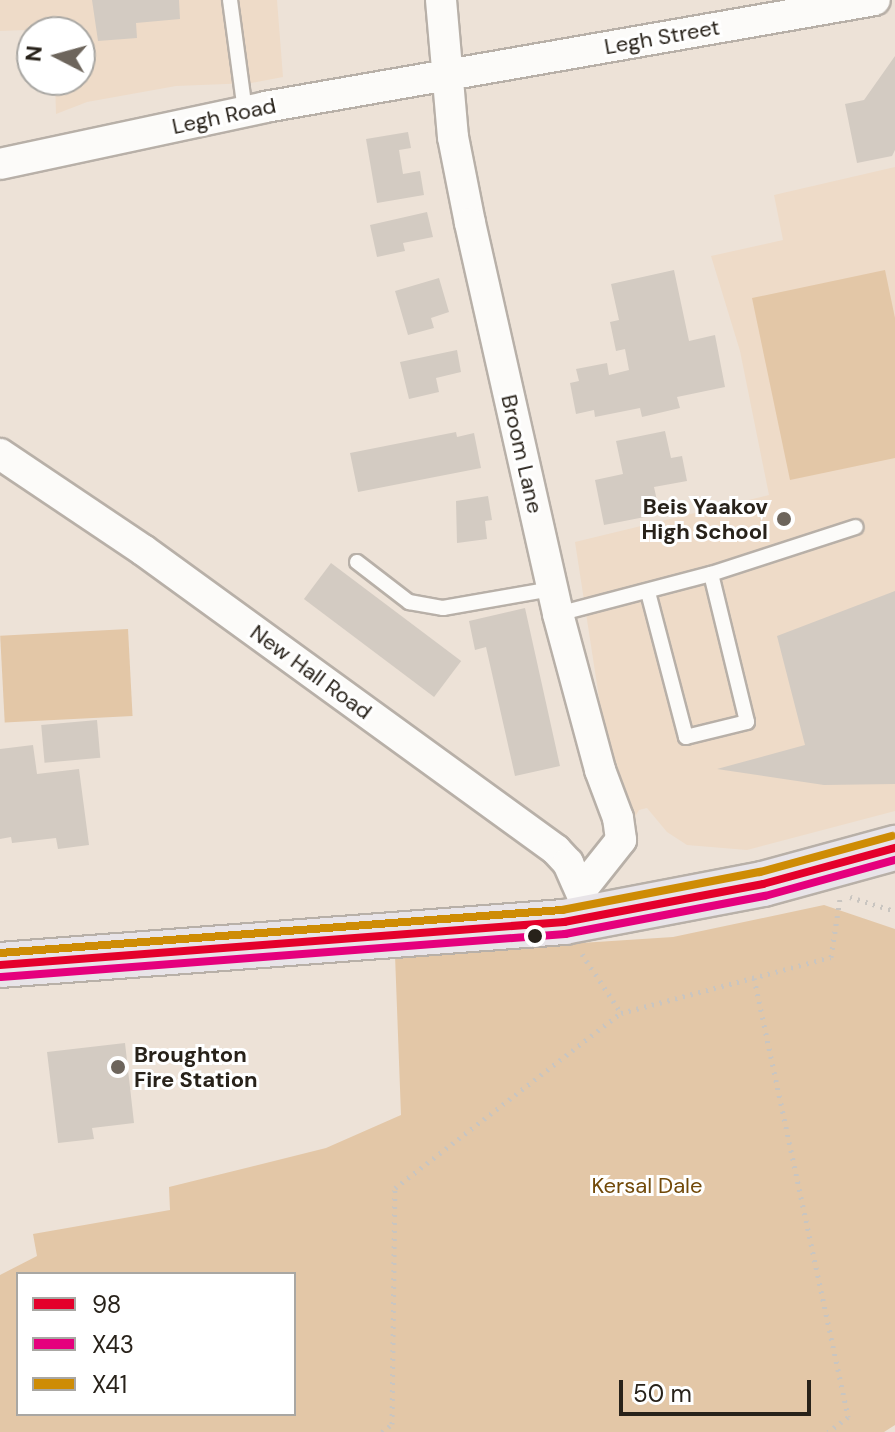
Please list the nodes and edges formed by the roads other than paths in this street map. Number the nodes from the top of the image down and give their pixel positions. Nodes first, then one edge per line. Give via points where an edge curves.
1 (230, 0) edge
2 (441, 0) edge
3 (875, 0) edge
4 (449, 74) junction
5 (245, 111) junction
6 (0, 164) edge
7 (0, 454) edge
8 (856, 527) dead end
9 (357, 562) dead end
10 (711, 574) junction
11 (648, 592) junction
12 (555, 601) junction
13 (895, 848) edge
14 (578, 910) junction
15 (0, 965) edge

1 - 5 lane
2 - 4 street, Broom Lane
3 - 4 street, Legh Street
4 - 5 street, Legh Road
4 - 12 street, Broom Lane via 455,151
5 - 6 street, Legh Road
7 - 14 street, New Hall Road via 143,550 556,850 568,863
8 - 10 lane
9 - 12 lane via 409,602 443,608
10 - 11 lane
10 - 11 lane via 747,722 686,737
11 - 12 lane
12 - 14 street, Broom Lane via 621,840
13 - 14 highway via 763,884
14 - 15 highway

